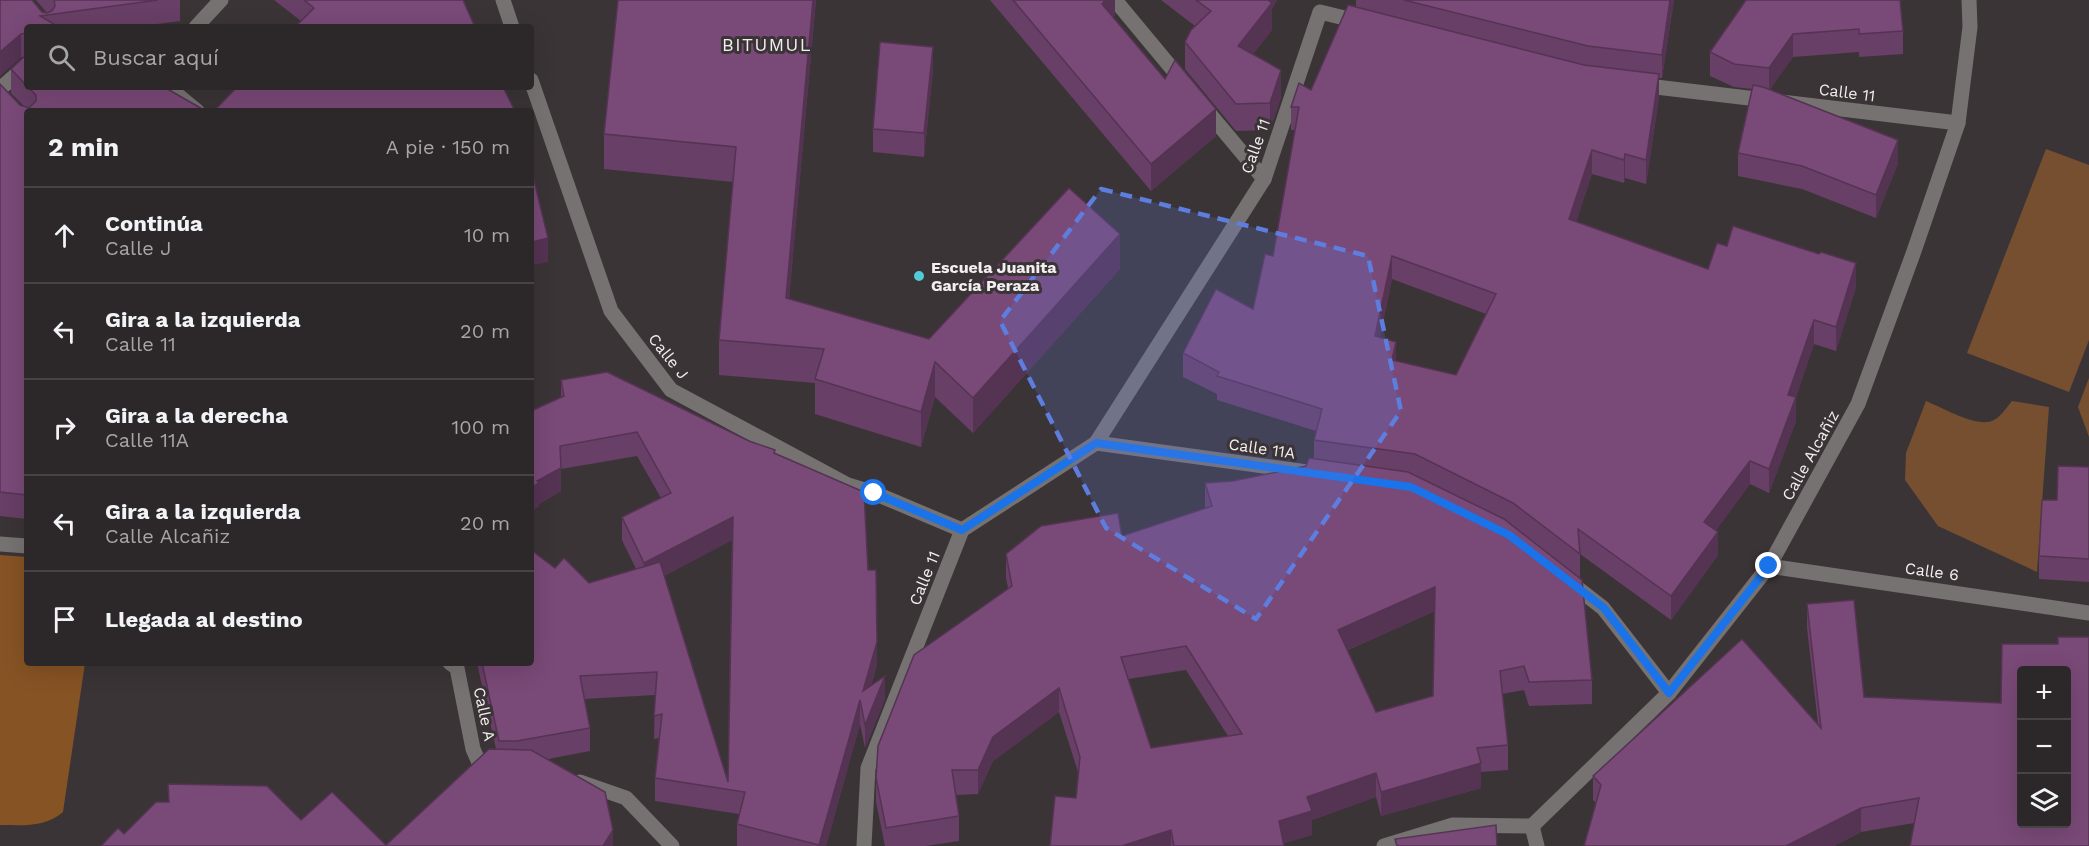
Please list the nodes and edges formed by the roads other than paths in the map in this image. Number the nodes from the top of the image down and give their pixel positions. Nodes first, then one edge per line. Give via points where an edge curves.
1 (220, 0) edge
2 (503, 0) edge
3 (1114, 0) edge
4 (1969, 0) edge
5 (199, 24) edge
6 (511, 24) edge
7 (1378, 27) edge
8 (24, 69) edge
9 (1621, 83) edge
10 (534, 89) edge
11 (172, 90) edge
12 (2, 96) edge
13 (193, 108) edge
14 (1958, 123) junction
15 (1264, 179) junction
16 (1096, 443) junction
17 (1317, 474) edge
18 (962, 530) junction
19 (0, 544) edge
20 (24, 546) edge
21 (1769, 566) junction
22 (1556, 571) edge
23 (2089, 613) edge
24 (454, 666) edge
25 (1669, 693) junction
26 (506, 774) edge
27 (571, 778) edge
28 (1532, 826) junction
29 (672, 846) edge
30 (864, 846) edge
31 (1384, 846) edge
32 (1537, 846) edge

1 - 5 street
2 - 6 street
3 - 15 street
4 - 14 street, Calle Alcañiz via 1970,27
7 - 15 street, Calle 11 via 1320,12
8 - 12 street
9 - 14 street, Calle 11
10 - 18 street, Calle J via 612,311 670,390 848,485
11 - 13 street
14 - 21 street, Calle Alcañiz via 1858,404
15 - 16 street, Calle 11
16 - 17 street, Calle 11A
16 - 18 street, Calle 11
18 - 30 street, Calle 11 via 868,768
19 - 20 street
21 - 23 street, Calle 6
21 - 25 street, Calle Alcañiz
22 - 25 street via 1604,608
24 - 26 street, Calle A via 473,749 484,774
25 - 28 street, Calle Alcañiz
27 - 29 street via 626,798
28 - 31 street via 1453,825
28 - 32 street

